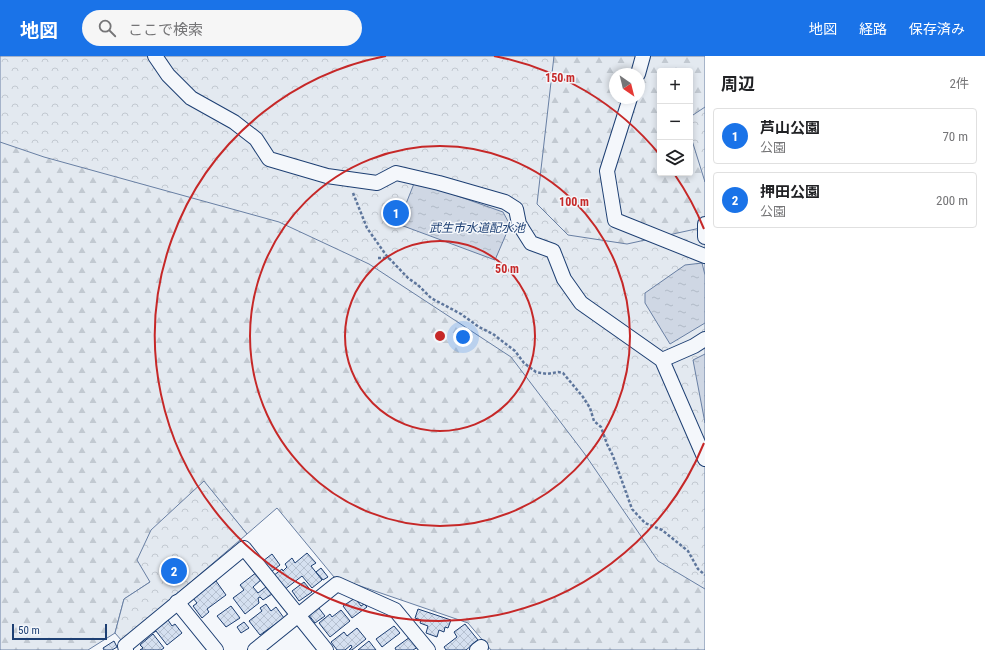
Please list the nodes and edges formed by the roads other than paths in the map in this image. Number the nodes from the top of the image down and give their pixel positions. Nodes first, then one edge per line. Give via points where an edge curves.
1 (155, 56) edge
2 (643, 56) edge
3 (640, 68) edge
4 (628, 104) edge
5 (705, 224) edge
6 (705, 237) edge
7 (705, 256) edge
8 (705, 339) edge
9 (662, 360) junction
10 (705, 459) edge
11 (177, 602) junction
12 (298, 615) junction
13 (126, 650) edge
14 (216, 650) edge
15 (255, 650) edge
16 (326, 650) edge
17 (428, 650) edge

1 - 9 street via 168,75 191,98 234,122 256,139 269,159 327,176 376,183 396,172 505,202 516,209 519,224 531,243 552,250 564,279 581,303
2 - 3 street
4 - 7 street via 607,171 615,220
5 - 6 street
8 - 9 street
9 - 10 street
11 - 12 street via 244,548
11 - 13 street via 124,646
11 - 14 street
12 - 15 street
12 - 16 street
12 - 17 street via 337,584 395,610

